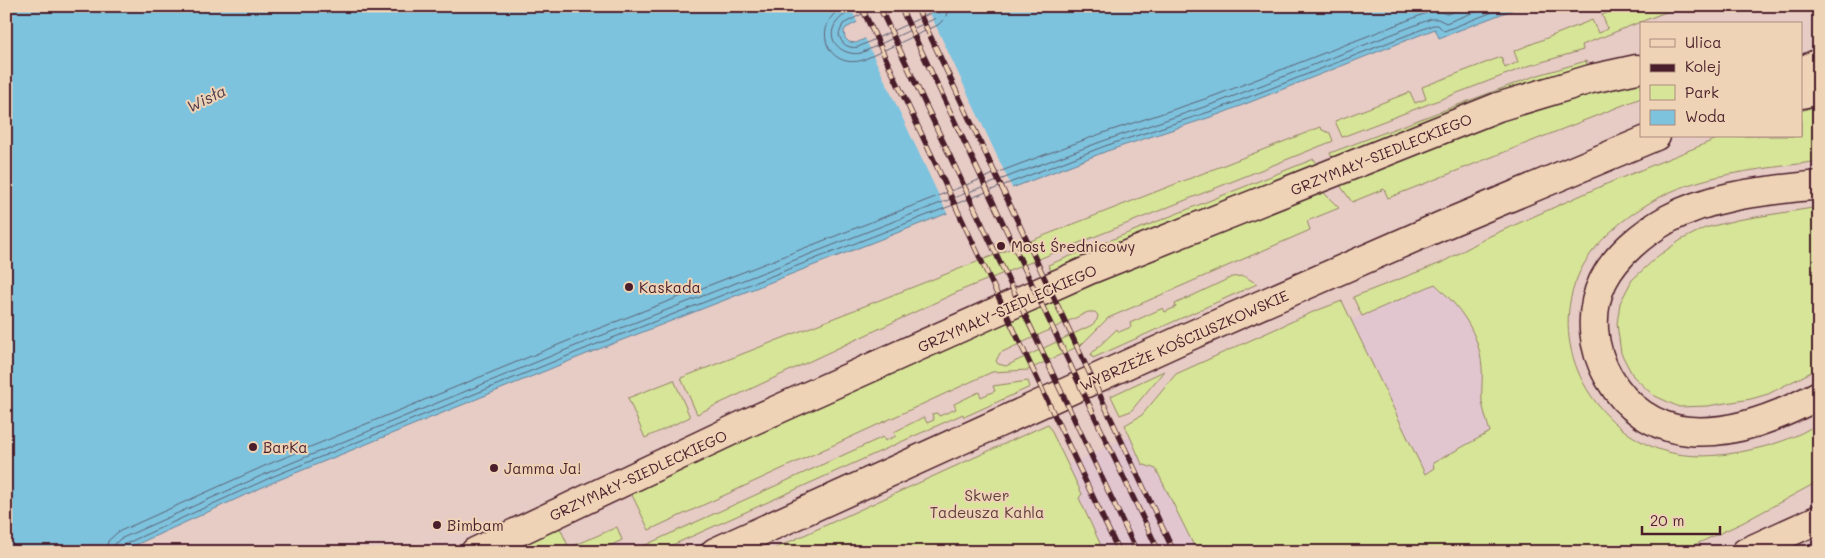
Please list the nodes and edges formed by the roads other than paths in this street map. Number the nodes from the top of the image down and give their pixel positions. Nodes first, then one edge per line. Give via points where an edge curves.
1 (1819, 63) edge
2 (1637, 70) dead end
3 (1802, 71) edge
4 (1819, 90) edge
5 (1802, 94) edge
6 (1651, 138) edge
7 (1819, 185) edge
8 (1819, 395) edge
9 (1812, 520) edge
10 (475, 552) edge
11 (715, 552) edge
12 (1746, 552) edge

1 - 3 main road
2 - 10 main road, GRZYMAŁY-SIEDLECKIEGO via 1591,79 1498,108 1088,270 754,420
4 - 5 main road
6 - 11 main road, WYBRZEŻE KOŚCIUSZKOWSKIE via 1204,330
7 - 8 main road via 1708,203 1651,230 1629,248 1603,282 1595,310 1594,330 1598,353 1615,390 1631,406 1666,426 1688,431 1735,427 1792,410
9 - 12 main road

